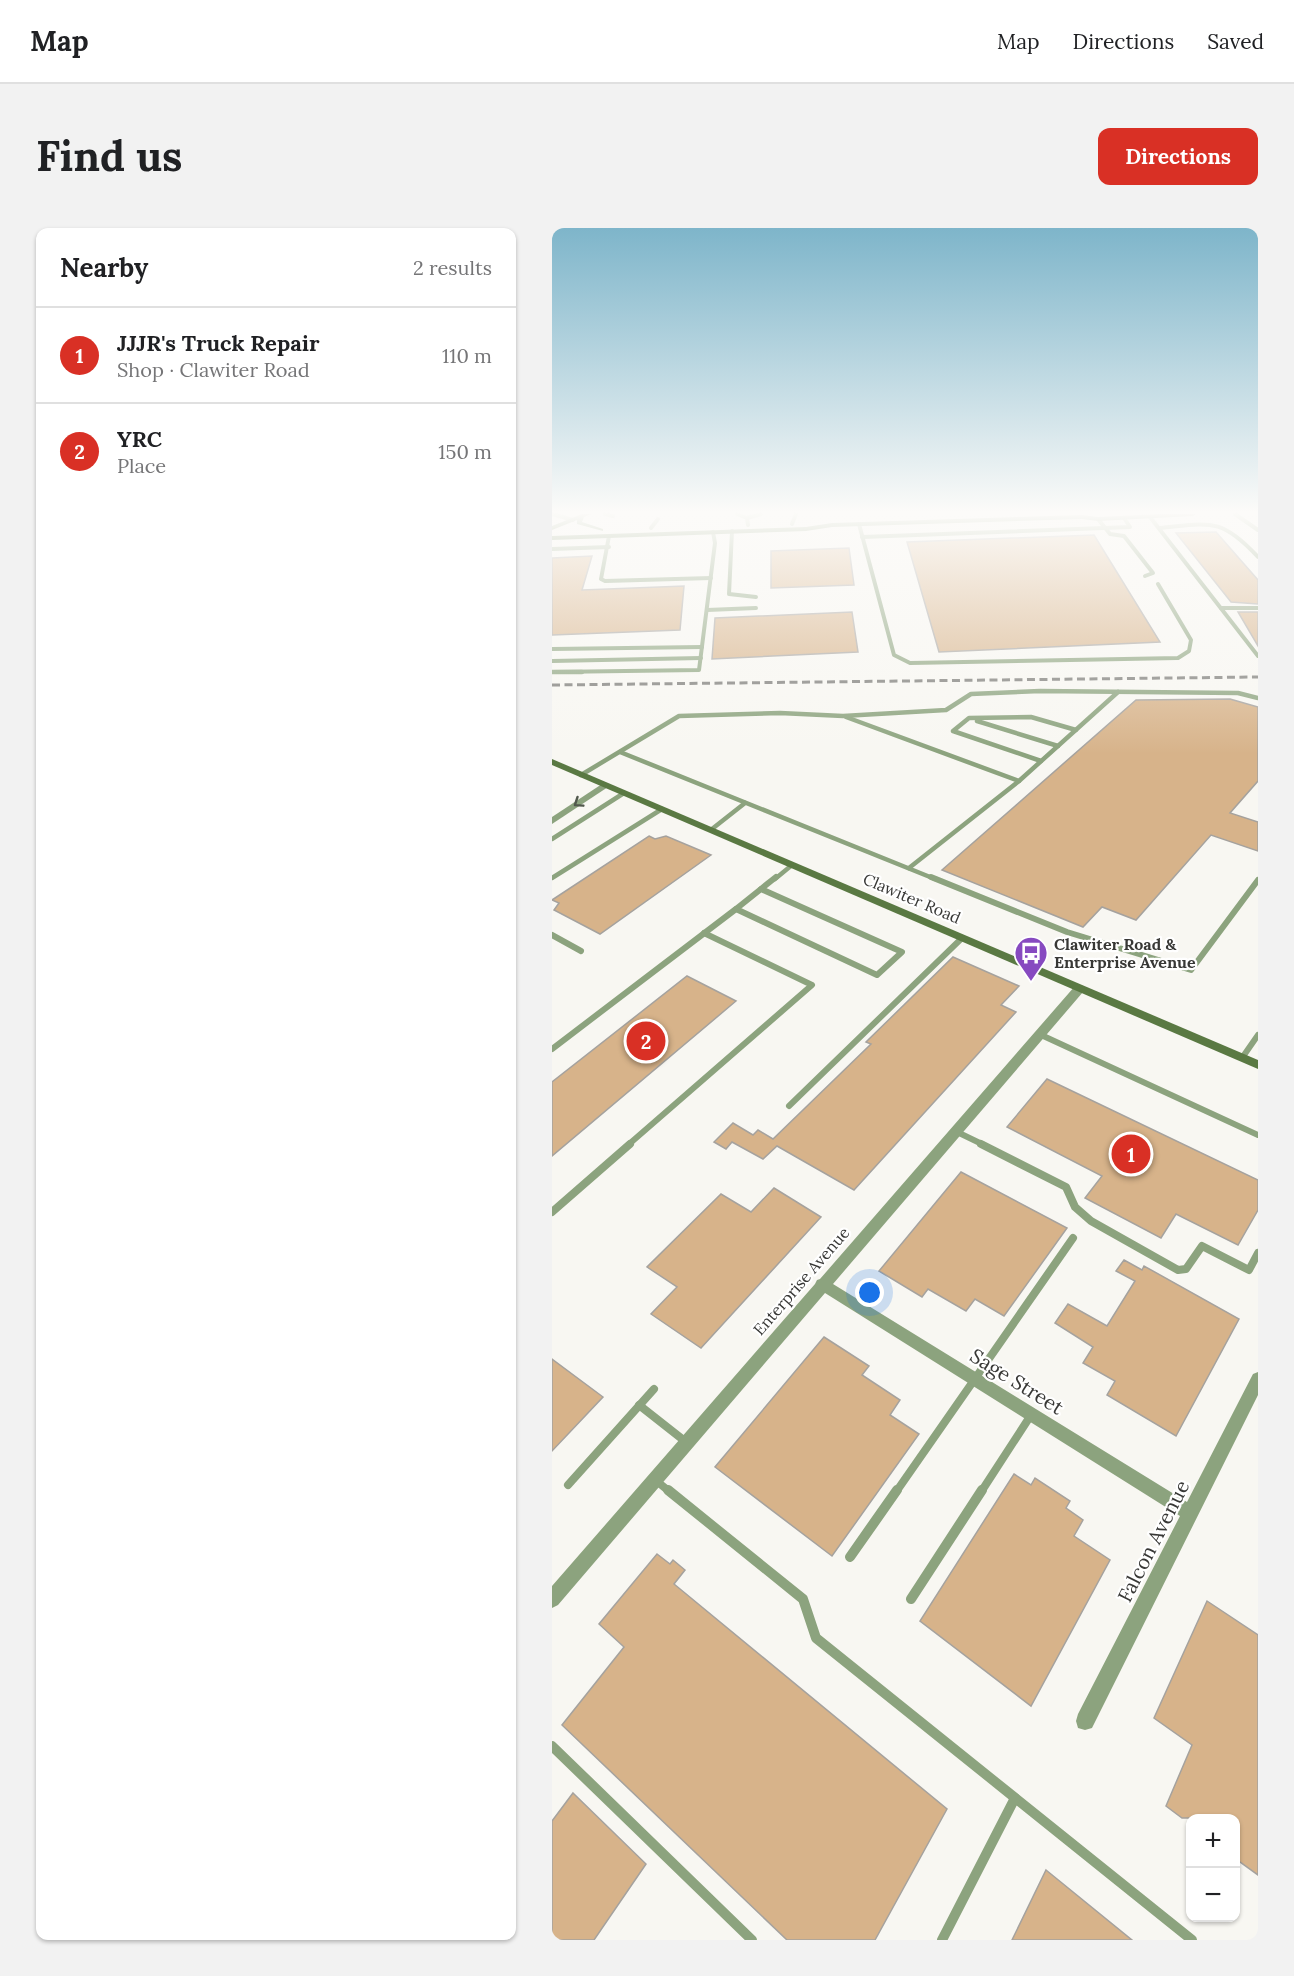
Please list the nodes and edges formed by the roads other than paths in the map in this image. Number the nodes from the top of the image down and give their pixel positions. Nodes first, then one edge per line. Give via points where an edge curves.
1 (709, 594) edge
2 (729, 594) edge
3 (877, 594) edge
4 (1164, 594) edge
5 (1210, 594) edge
6 (756, 597) dead end
7 (756, 608) dead end
8 (1221, 608) junction
9 (1258, 608) edge
10 (706, 610) junction
11 (702, 647) junction
12 (552, 650) edge
13 (1258, 656) edge
14 (701, 658) junction
15 (552, 661) edge
16 (552, 672) edge
17 (1118, 692) junction
18 (1258, 698) edge
19 (843, 716) junction
20 (969, 718) junction
21 (1076, 730) junction
22 (1058, 746) junction
23 (620, 752) junction
24 (1041, 761) junction
25 (552, 762) edge
26 (581, 775) junction
27 (1019, 781) junction
28 (605, 785) junction
29 (624, 793) junction
30 (746, 803) junction
31 (662, 809) junction
32 (552, 821) edge
33 (712, 829) junction
34 (552, 839) edge
35 (792, 865) junction
36 (909, 868) junction
37 (552, 878) edge
38 (1258, 880) edge
39 (761, 889) junction
40 (736, 909) junction
41 (704, 933) junction
42 (552, 935) edge
43 (962, 938) junction
44 (581, 951) dead end
45 (1079, 989) junction
46 (1039, 1034) junction
47 (1258, 1035) edge
48 (552, 1049) edge
49 (1242, 1058) junction
50 (1258, 1065) edge
51 (789, 1106) dead end
52 (955, 1131) junction
53 (1258, 1135) edge
54 (552, 1212) edge
55 (1073, 1238) dead end
56 (1258, 1253) edge
57 (822, 1284) junction
58 (1258, 1379) edge
59 (975, 1380) junction
60 (654, 1389) dead end
61 (639, 1406) junction
62 (1031, 1415) junction
63 (686, 1442) junction
64 (654, 1479) junction
65 (567, 1485) dead end
66 (1191, 1514) junction
67 (850, 1557) dead end
68 (552, 1599) edge
69 (911, 1599) dead end
70 (1085, 1721) dead end
71 (552, 1746) edge
72 (1015, 1798) junction
73 (752, 1940) edge
74 (942, 1940) edge
75 (1192, 1940) edge

1 - 10 lane
2 - 6 lane
3 - 4 lane via 894,655 921,665 1178,658 1188,651 1191,640
5 - 8 lane
7 - 10 lane
8 - 9 lane
8 - 13 lane
10 - 11 lane
11 - 12 lane
11 - 14 lane
14 - 15 lane
14 - 16 lane via 699,670
17 - 18 lane via 1238,693
17 - 19 lane via 971,694 946,710
17 - 21 lane
19 - 23 lane via 679,716
19 - 27 lane
20 - 21 lane via 1031,717
20 - 22 lane
20 - 24 lane via 953,731
21 - 22 lane
22 - 24 lane
23 - 26 lane
23 - 30 lane
24 - 27 lane
25 - 26 main road, Clawiter Road
26 - 28 main road, Clawiter Road
27 - 36 lane
28 - 29 main road, Clawiter Road
28 -> 32 street
29 - 31 main road, Clawiter Road
29 - 34 lane
30 - 33 lane
30 - 36 lane
31 - 33 main road, Clawiter Road
31 - 37 lane
33 - 35 main road, Clawiter Road
35 - 39 lane
35 - 43 main road, Clawiter Road
36 - 38 lane via 1067,932 1191,970
39 - 40 lane
39 - 40 lane via 902,952 877,975
40 - 41 lane
41 - 48 lane
41 - 54 lane via 812,986
42 - 44 lane
43 - 45 main road, Clawiter Road
43 - 51 lane
45 - 46 street, Enterprise Avenue
45 - 49 main road, Clawiter Road
46 - 52 street, Enterprise Avenue
46 - 53 lane
47 - 49 lane
49 - 50 main road, Clawiter Road
52 - 56 lane via 1066,1187 1075,1207 1090,1221 1178,1270 1186,1269 1202,1246 1249,1270
52 - 57 street, Enterprise Avenue
55 - 59 lane
57 - 59 street, Sage Street
57 - 63 street, Enterprise Avenue
58 - 66 street, Falcon Avenue
59 - 62 street, Sage Street
59 - 67 lane
60 - 61 lane
61 - 63 lane
61 - 65 lane
62 - 66 street, Sage Street
62 - 69 lane
63 - 64 street, Enterprise Avenue
64 - 68 street, Enterprise Avenue
64 - 72 lane via 803,1599 816,1638
66 - 70 street, Falcon Avenue
71 - 73 lane
72 - 74 lane
72 - 75 lane

